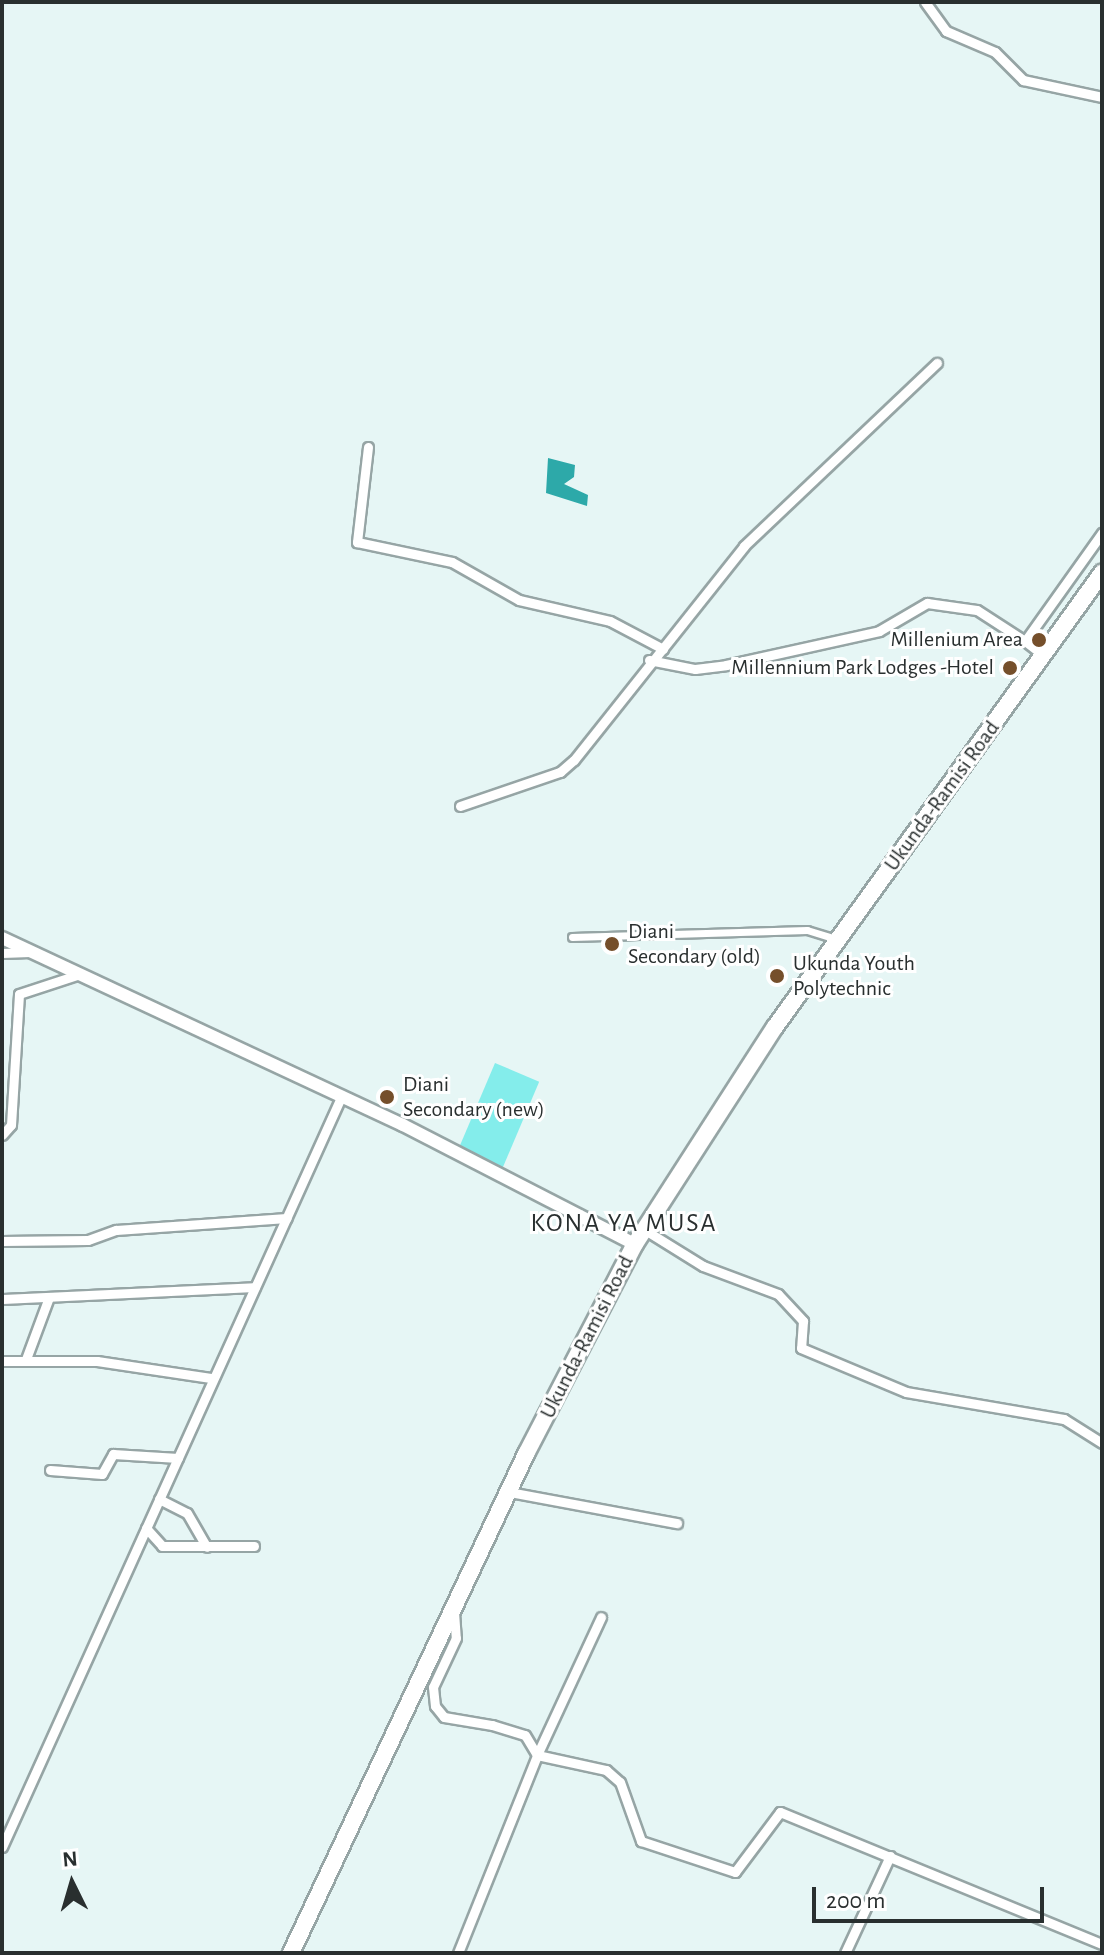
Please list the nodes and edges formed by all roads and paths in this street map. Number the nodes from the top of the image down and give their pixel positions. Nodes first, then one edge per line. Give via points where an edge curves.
1 (925, 2) edge
2 (1102, 97) edge
3 (937, 363) dead end
4 (368, 447) dead end
5 (1102, 533) edge
6 (1102, 573) edge
7 (1025, 641) junction
8 (663, 649) junction
9 (1043, 655) junction
10 (649, 660) junction
11 (460, 806) dead end
12 (572, 937) dead end
13 (2, 938) edge
14 (839, 939) junction
15 (30, 952) junction
16 (2, 953) edge
17 (77, 975) junction
18 (342, 1095) junction
19 (2, 1135) edge
20 (287, 1218) junction
21 (640, 1237) junction
22 (2, 1241) edge
23 (255, 1287) junction
24 (49, 1297) junction
25 (2, 1299) edge
26 (26, 1359) junction
27 (2, 1361) edge
28 (211, 1378) junction
29 (1102, 1443) edge
30 (178, 1458) junction
31 (50, 1470) dead end
32 (509, 1492) junction
33 (159, 1499) junction
34 (677, 1523) dead end
35 (146, 1528) junction
36 (254, 1546) dead end
37 (207, 1547) junction
38 (453, 1609) junction
39 (601, 1617) dead end
40 (537, 1755) junction
41 (2, 1847) edge
42 (890, 1856) junction
43 (1102, 1944) edge
44 (291, 1953) edge
45 (458, 1953) edge
46 (845, 1953) edge

1 - 2 street via 946,31 995,52 1023,80
3 - 8 street via 744,546
4 - 8 street via 357,542 452,562 519,600 610,621
5 - 7 street
6 - 9 highway, Ukunda-Ramisi Road
7 - 9 street
7 - 10 street via 977,610 927,603 879,631 726,665 695,669
8 - 10 street
9 - 14 highway, Ukunda-Ramisi Road
10 - 11 street via 560,772
12 - 14 street via 807,930
13 - 15 street
14 - 21 highway, Ukunda-Ramisi Road via 733,1087
15 - 16 street
15 - 17 street
17 - 18 street
17 - 19 street via 19,994 11,1125
18 - 20 street
18 - 21 street
20 - 22 street via 116,1230 88,1240
20 - 23 street
21 - 29 street via 778,1294 803,1321 801,1348 906,1392 1064,1419
21 - 32 highway, Ukunda-Ramisi Road
23 - 24 street
23 - 28 street
24 - 25 street
24 - 26 street
26 - 27 street
26 - 28 street via 97,1361
28 - 30 street
30 - 31 street via 113,1454 102,1474
30 - 33 street
32 - 34 street
32 - 38 highway, Ukunda-Ramisi Road
33 - 35 street
33 - 37 street via 193,1519
35 - 37 street via 162,1546
35 - 41 street
36 - 37 street
38 - 40 street via 456,1638 433,1687 435,1706 444,1717 525,1735
38 - 44 highway, Ukunda-Ramisi Road
39 - 40 street
40 - 42 street via 606,1770 620,1782 641,1841 729,1873 743,1869 769,1819 780,1812
40 - 45 street
42 - 43 street
42 - 46 street

